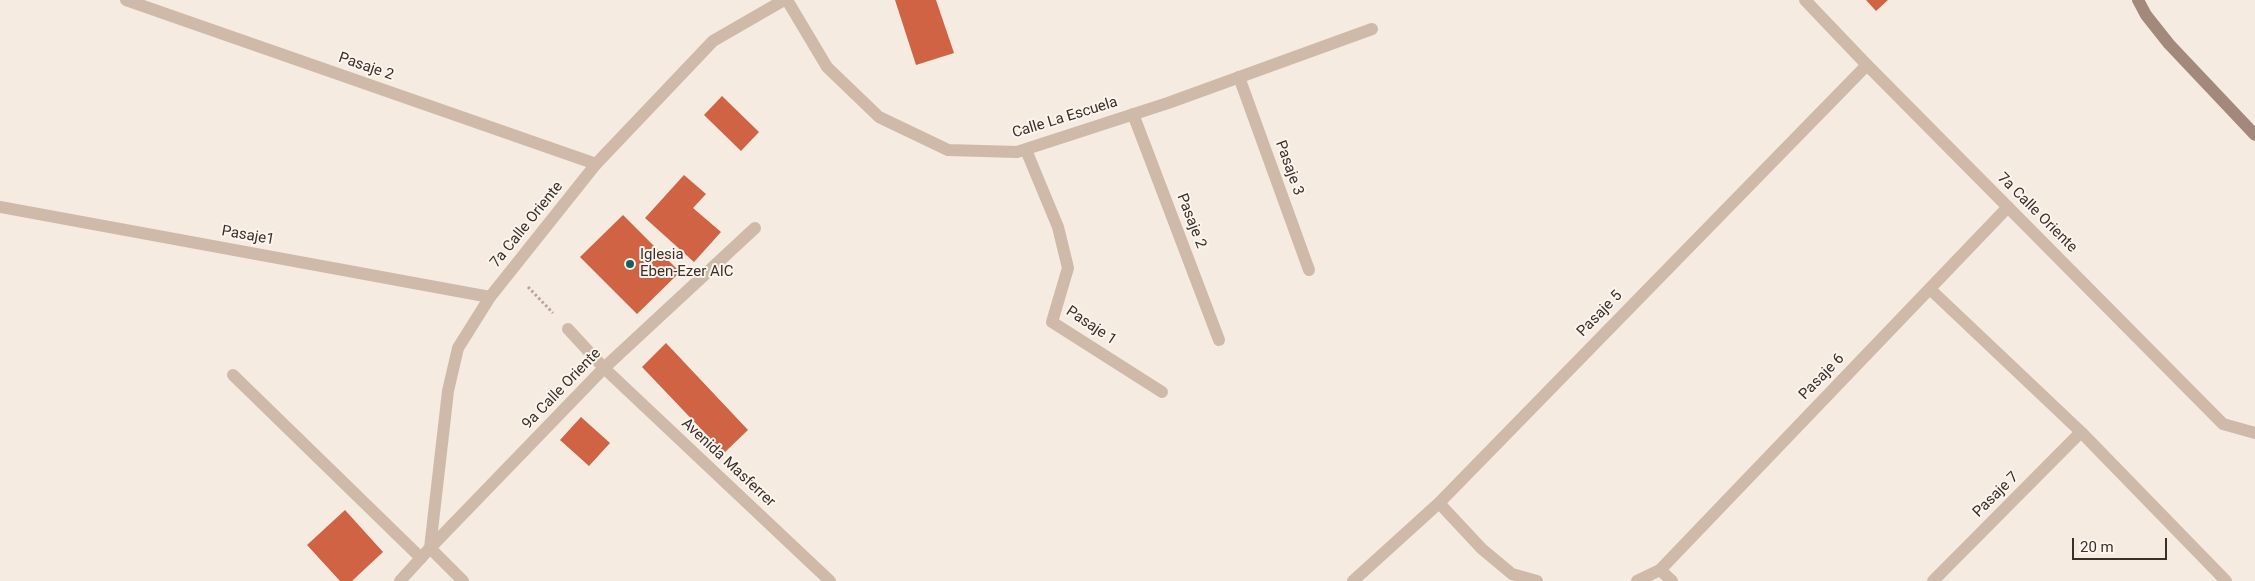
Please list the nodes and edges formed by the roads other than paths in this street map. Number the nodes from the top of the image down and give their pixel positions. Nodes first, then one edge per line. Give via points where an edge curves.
1 (126, 0) edge
2 (785, 0) edge
3 (1805, 0) edge
4 (2138, 0) edge
5 (1372, 29) dead end
6 (1867, 65) junction
7 (1239, 77) junction
8 (1133, 114) junction
9 (2255, 135) edge
10 (1026, 150) junction
11 (596, 164) junction
12 (0, 207) edge
13 (2008, 207) junction
14 (756, 228) dead end
15 (1309, 270) dead end
16 (1931, 290) junction
17 (490, 297) junction
18 (568, 328) road end
19 (1219, 340) dead end
20 (604, 368) junction
21 (233, 375) dead end
22 (1162, 392) dead end
23 (2081, 432) junction
24 (2255, 434) edge
25 (1438, 503) junction
26 (430, 548) junction
27 (421, 558) junction
28 (1660, 570) junction
29 (400, 581) edge
30 (464, 581) edge
31 (830, 581) edge
32 (1353, 581) edge
33 (1537, 581) edge
34 (1637, 581) edge
35 (1672, 581) edge
36 (1933, 581) edge
37 (2226, 581) edge

1 - 11 street, Pasaje 2
2 - 10 street, Calle La Escuela via 827,68 879,117 948,150
2 - 11 street, 7a Calle Oriente via 713,41
3 - 6 street, 7a Calle Oriente
4 - 9 main road via 2169,44
5 - 7 street, Calle La Escuela
6 - 13 street, 7a Calle Oriente
6 - 25 street, Pasaje 5
7 - 8 street, Calle La Escuela
7 - 15 street, Pasaje 3
8 - 10 street, Calle La Escuela
8 - 19 street, Pasaje 2
10 - 22 street, Pasaje 1 via 1058,227 1068,268 1052,322
11 - 17 street, 7a Calle Oriente
12 - 17 street, Pasaje1
13 - 16 street, Pasaje 6
13 - 24 street, 7a Calle Oriente via 2224,424
14 - 20 street, 9a Calle Oriente
16 - 23 street
16 - 28 street, Pasaje 6
17 - 26 street, 7a Calle Oriente via 458,348 448,391
18 - 20 street, Avenida Masferrer
20 - 26 street, 9a Calle Oriente
20 - 31 street, Avenida Masferrer
21 - 27 street
23 - 36 street, Pasaje 7
23 - 37 street
25 - 32 street, Pasaje 5
25 - 33 street via 1482,549 1512,574
26 - 27 street, 9a Calle Oriente
26 - 30 street
27 - 29 street, 9a Calle Oriente
28 - 34 street
28 - 35 street

